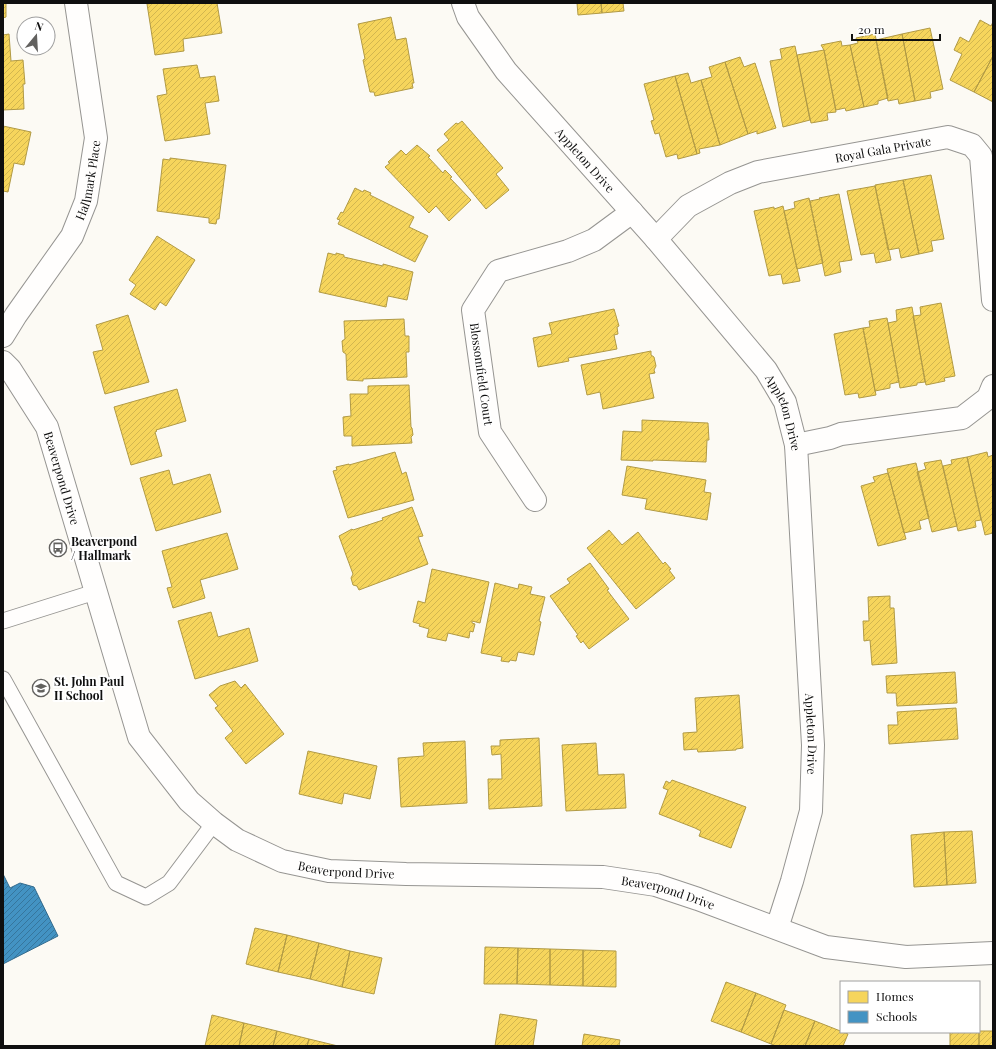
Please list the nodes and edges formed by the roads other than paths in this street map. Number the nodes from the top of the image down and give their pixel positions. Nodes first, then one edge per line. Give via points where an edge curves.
1 (76, 3) edge
2 (463, 3) edge
3 (632, 212) junction
4 (656, 239) junction
5 (993, 300) edge
6 (3, 336) edge
7 (3, 362) edge
8 (993, 386) edge
9 (796, 445) junction
10 (536, 500) dead end
11 (95, 592) junction
12 (3, 621) edge
13 (3, 679) edge
14 (214, 823) junction
15 (777, 928) junction
16 (993, 953) edge

1 - 6 street, Hallmark Place via 96,138 86,201 72,236
2 - 3 street, Appleton Drive via 468,17 506,71
3 - 4 street, Appleton Drive
3 - 10 street, Blossomfield Court via 594,240 568,251 498,271 473,310 490,432
4 - 5 street, Royal Gala Private via 688,206 730,183 758,172 948,136 972,145 981,156
4 - 9 street, Appleton Drive via 766,370 785,402
7 - 11 street, Beaverpond Drive via 10,368 47,427
8 - 9 street via 988,398 962,418 841,434
9 - 15 street, Appleton Drive via 813,744 811,810
11 - 12 lane
11 - 14 street, Beaverpond Drive via 139,737 190,801
13 - 14 lane via 116,883 146,897 164,887
14 - 15 street, Beaverpond Drive via 237,840 282,861 329,871 603,877 656,885
15 - 16 street, Beaverpond Drive via 826,947 906,957

